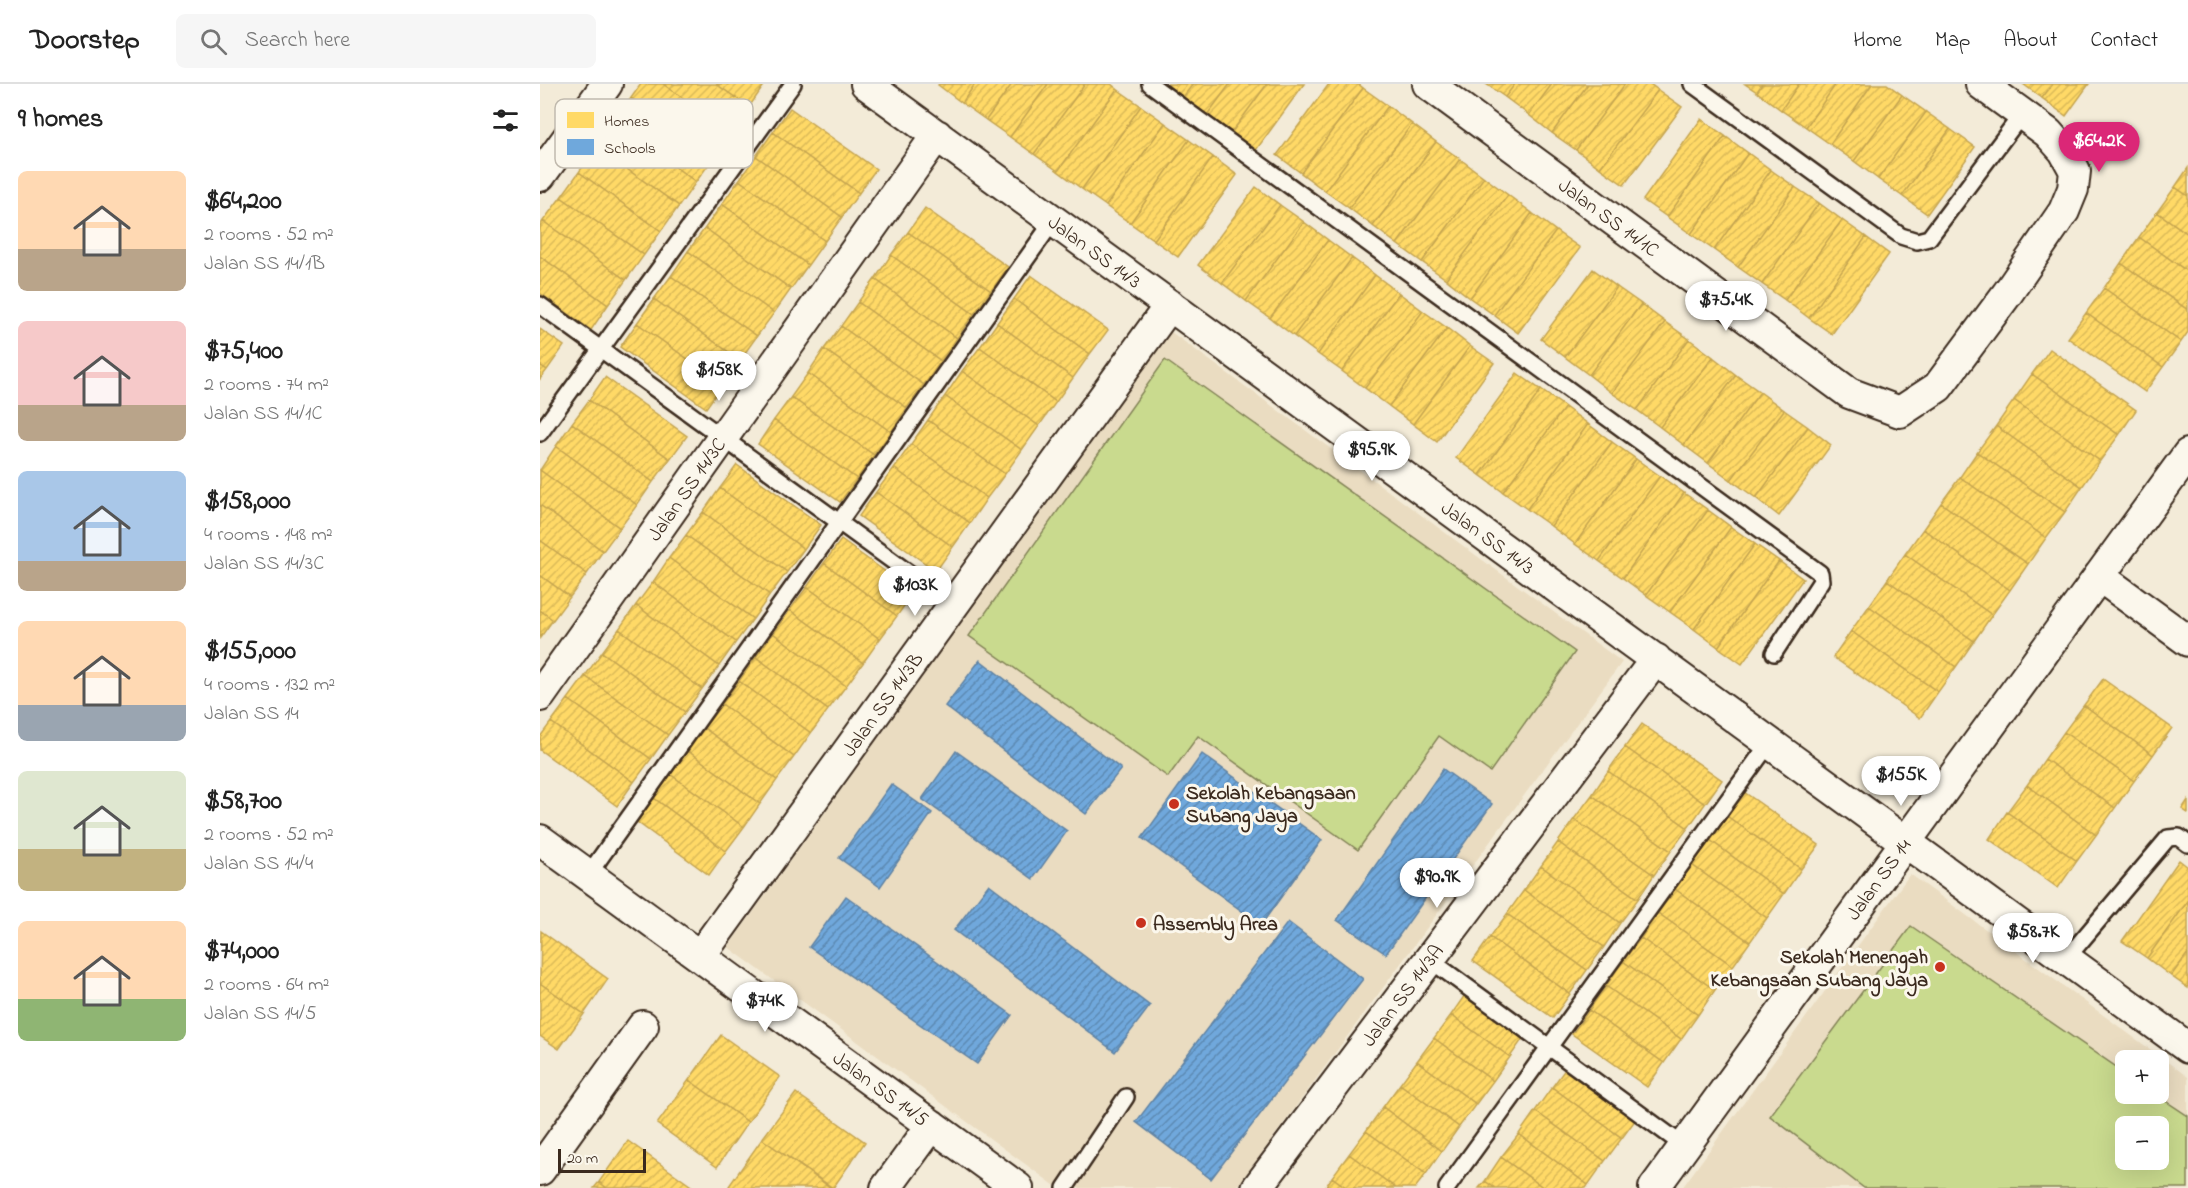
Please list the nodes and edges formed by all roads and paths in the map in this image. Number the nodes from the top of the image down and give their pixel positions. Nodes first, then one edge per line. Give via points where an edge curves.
1 (607, 84) edge
2 (793, 84) edge
3 (866, 84) edge
4 (1150, 84) edge
5 (1428, 84) edge
6 (1692, 84) edge
7 (1981, 84) edge
8 (596, 99) edge
9 (2022, 114) junction
10 (937, 135) junction
11 (753, 139) edge
12 (555, 155) edge
13 (732, 168) edge
14 (540, 176) edge
15 (1054, 220) junction
16 (540, 305) edge
17 (1170, 305) junction
18 (601, 349) junction
19 (540, 433) edge
20 (723, 438) junction
21 (2188, 454) edge
22 (839, 522) junction
23 (2099, 576) junction
24 (953, 605) junction
25 (2188, 641) edge
26 (1774, 653) dead end
27 (1656, 659) junction
28 (540, 696) edge
29 (1770, 742) junction
30 (540, 840) edge
31 (1906, 841) junction
32 (2188, 844) edge
33 (588, 875) junction
34 (700, 956) junction
35 (1429, 959) junction
36 (2066, 959) junction
37 (643, 1026) dead end
38 (1549, 1047) junction
39 (2188, 1048) edge
40 (1126, 1097) dead end
41 (932, 1125) junction
42 (1684, 1146) junction
43 (540, 1170) edge
44 (886, 1188) edge
45 (1018, 1188) edge
46 (1065, 1188) edge
47 (1257, 1188) edge
48 (1447, 1188) edge
49 (1654, 1188) edge

1 - 8 street
2 - 11 lane
3 - 10 street, Jalan SS 14/3
4 - 26 lane via 1820,573 1821,581
5 - 9 street, Jalan SS 14/1C via 1850,393 1900,412 1938,387 2064,211 2075,171 2048,133
6 - 9 lane via 1901,236 1917,241 1929,238
7 - 9 street
10 - 15 street, Jalan SS 14/3
10 - 20 street, Jalan SS 14/3C
12 - 14 street
13 - 18 lane
15 - 17 street, Jalan SS 14/3
15 - 22 lane
16 - 18 lane
17 - 24 street, Jalan SS 14/3B
17 - 27 street, Jalan SS 14/3
18 - 19 lane
18 - 20 lane
20 - 22 lane
20 - 28 street, Jalan SS 14/3C
21 - 23 street, Jalan SS 14
22 - 24 lane
22 - 33 lane
23 - 25 street
23 - 31 street, Jalan SS 14
24 - 34 street, Jalan SS 14/3B
27 - 29 street, Jalan SS 14/3
27 - 35 street, Jalan SS 14/3A
29 - 31 street, Jalan SS 14/3
29 - 38 lane
30 - 33 street, Jalan SS 14/5
31 - 36 street, Jalan SS 14/3
31 - 42 street, Jalan SS 14
32 - 36 lane via 2179,837 2168,838
33 - 34 street, Jalan SS 14/5
34 - 41 street, Jalan SS 14/5
35 - 38 lane
35 - 47 street, Jalan SS 14/3A
36 - 39 street, Jalan SS 14/3
37 - 43 street
38 - 42 lane
38 - 48 lane
40 - 46 lane
41 - 44 street
41 - 45 street, Jalan SS 14/5
42 - 49 street, Jalan SS 14

